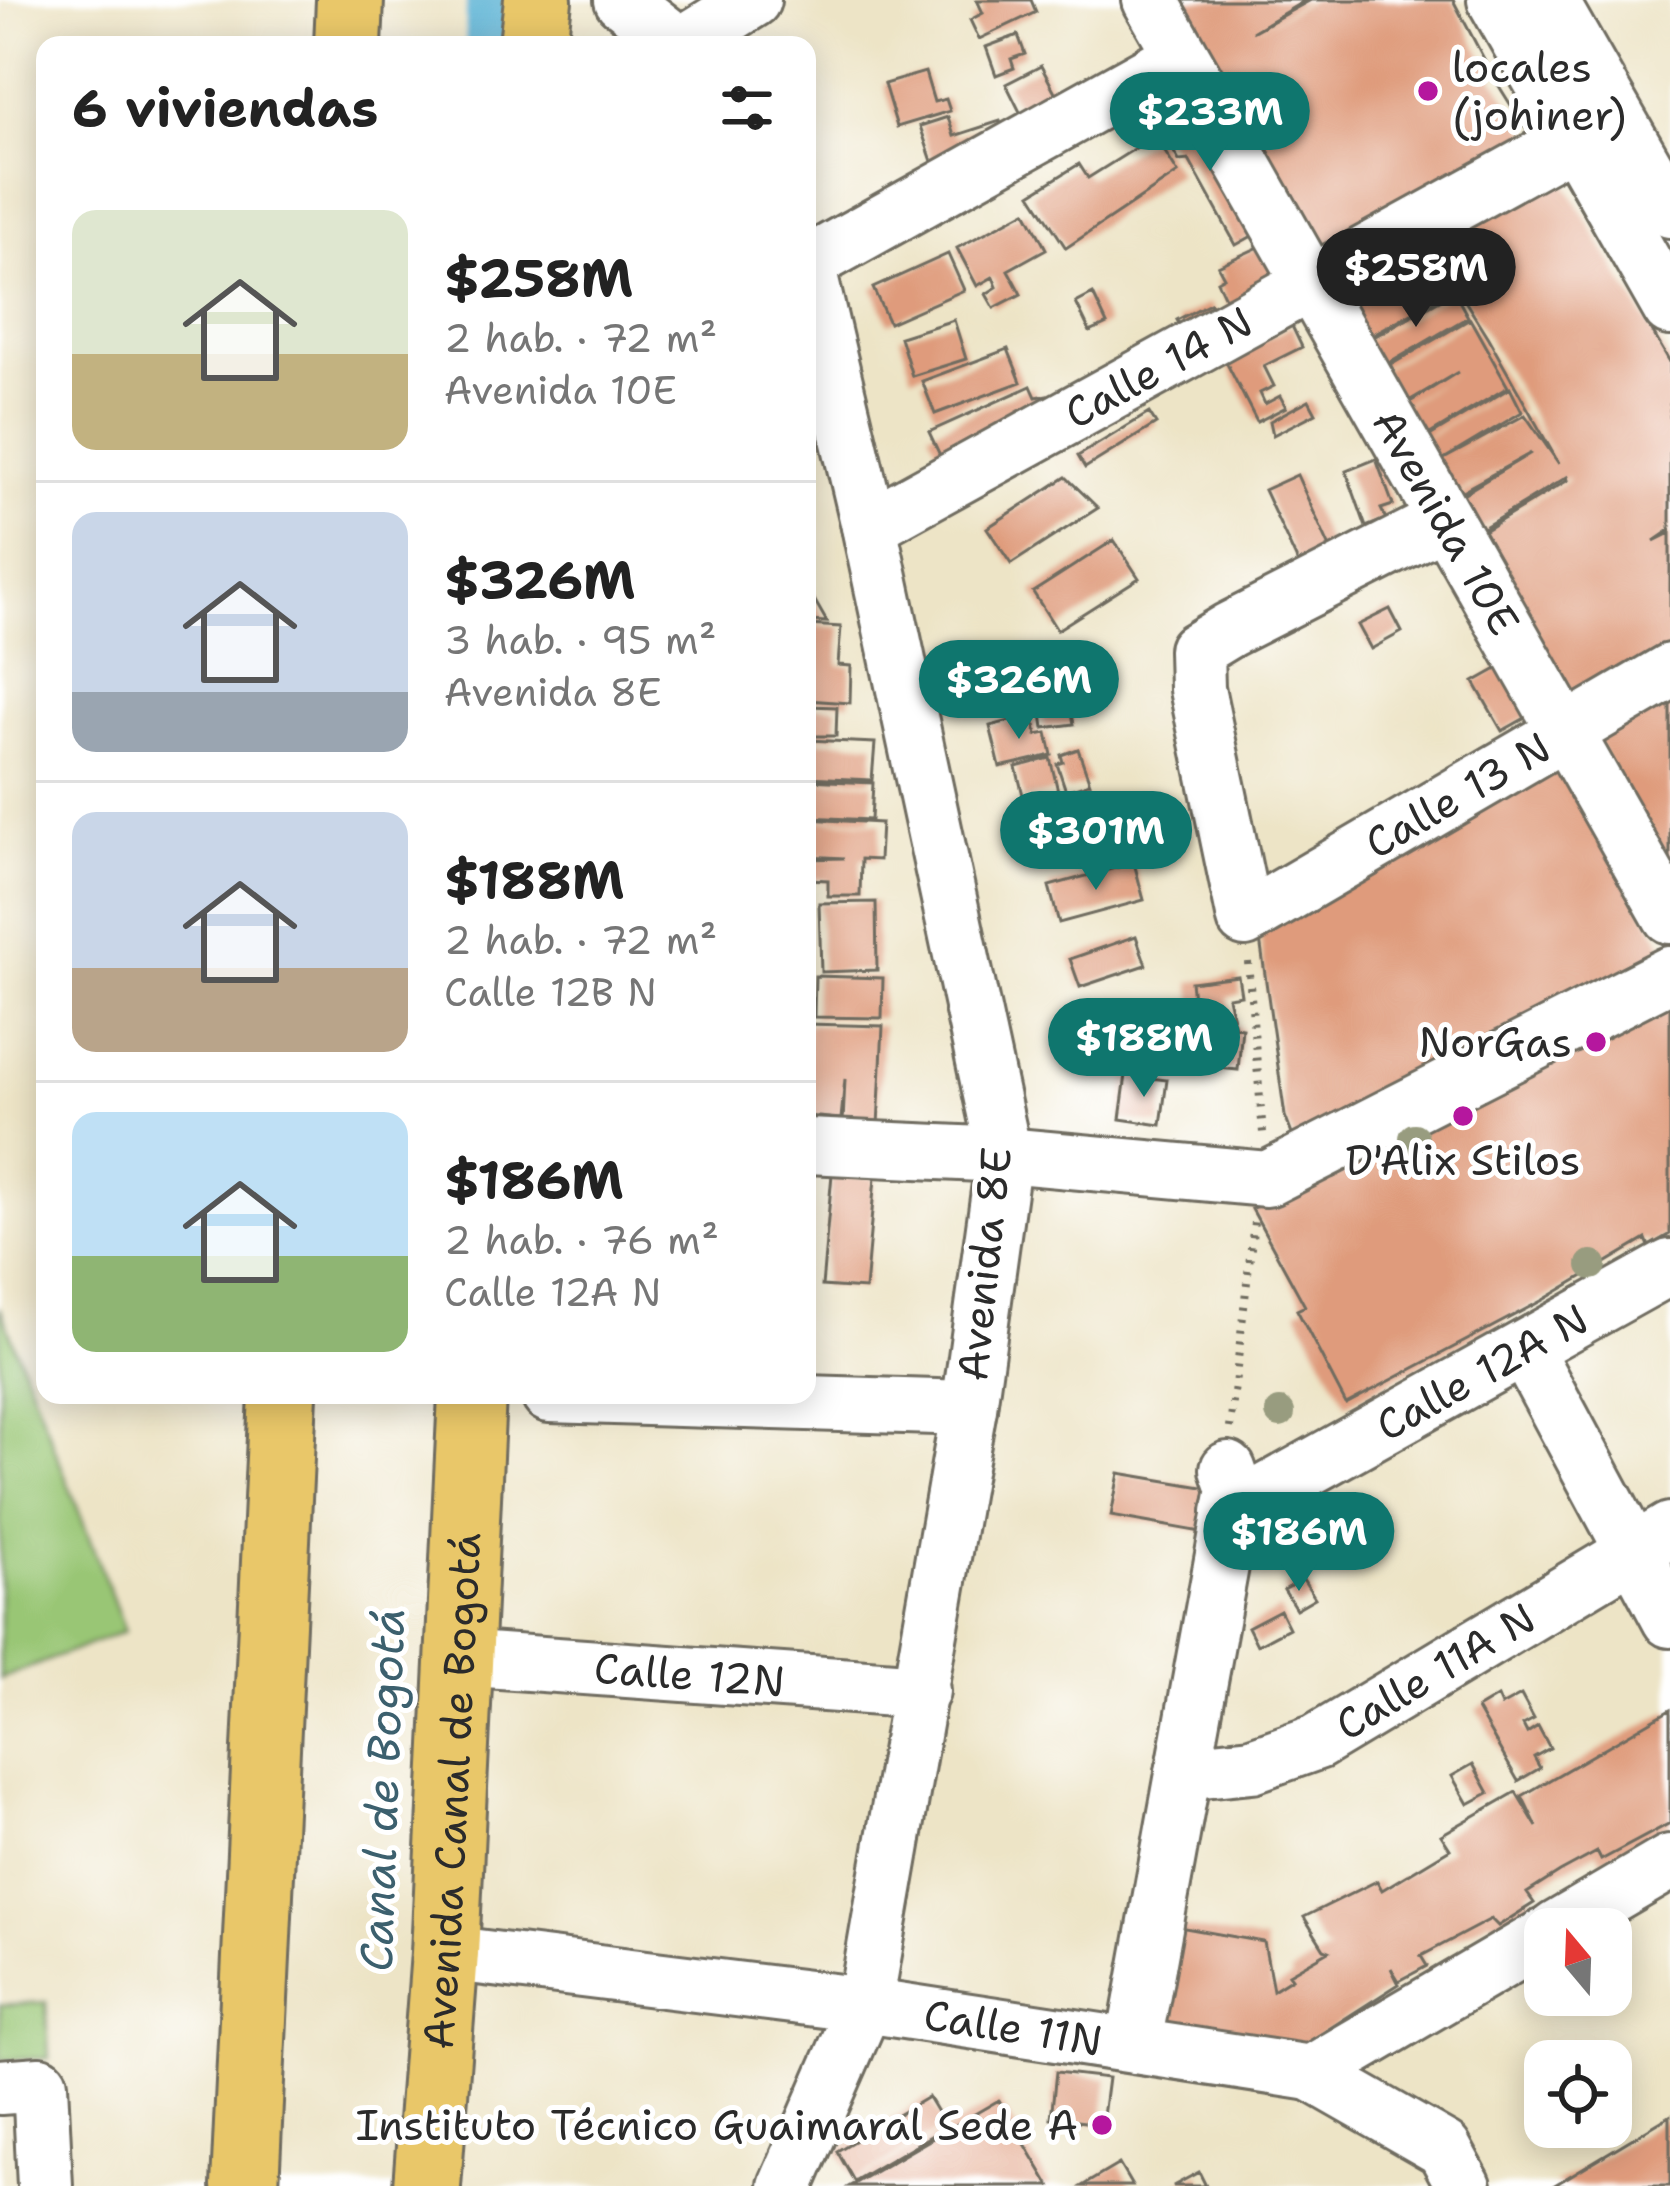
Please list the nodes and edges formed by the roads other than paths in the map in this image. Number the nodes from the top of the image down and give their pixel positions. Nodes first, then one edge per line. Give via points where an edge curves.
1 (350, 0) edge
2 (538, 0) edge
3 (622, 0) edge
4 (1150, 0) edge
5 (1496, 0) edge
6 (1550, 0) edge
7 (748, 17) edge
8 (348, 36) edge
9 (534, 36) edge
10 (669, 36) edge
11 (703, 36) edge
12 (1181, 56) junction
13 (1574, 139) junction
14 (1670, 211) edge
15 (816, 259) edge
16 (1311, 284) junction
17 (816, 302) edge
18 (1670, 308) edge
19 (1445, 520) junction
20 (869, 526) junction
21 (1670, 670) edge
22 (1564, 733) junction
23 (1670, 916) edge
24 (1670, 974) edge
25 (816, 1146) edge
26 (1004, 1155) junction
27 (1670, 1267) edge
28 (1525, 1349) junction
29 (816, 1403) edge
30 (283, 1404) edge
31 (472, 1404) edge
32 (969, 1408) junction
33 (1651, 1541) edge
34 (1670, 1620) edge
35 (459, 1658) junction
36 (922, 1690) junction
37 (1183, 1772) junction
38 (1670, 1862) edge
39 (1592, 1908) edge
40 (1524, 1948) edge
41 (446, 1953) junction
42 (865, 2005) junction
43 (1134, 2043) junction
44 (1311, 2073) junction
45 (20, 2085) edge
46 (45, 2186) edge
47 (245, 2186) edge
48 (427, 2186) edge
49 (786, 2186) edge
50 (1464, 2186) edge

1 - 8 main road
2 - 9 main road
3 - 10 street
4 - 12 street, Avenida 10E
5 - 13 street
6 - 14 street
7 - 11 street
12 - 15 street
12 - 16 street, Avenida 10E
13 - 16 street, Calle 14 N
13 - 18 street
16 - 19 street, Avenida 10E
16 - 20 street, Calle 14 N
17 - 20 street, Avenida 8E
19 - 22 street, Avenida 10E
19 - 22 street, Calle 13 N via 1196,650 1196,689 1245,919
20 - 26 street, Avenida 8E
21 - 22 street, Calle 13 N
22 - 23 street, Avenida 10E
24 - 26 street via 1267,1179
25 - 26 street
26 - 32 street, Avenida 8E
27 - 28 street, Calle 12A N
28 - 33 street
28 - 37 street, Calle 12A N via 1229,1490
29 - 32 street
30 - 47 main road
31 - 35 main road, Avenida Canal de Bogotá
32 - 36 street, Avenida 8E
33 - 34 street
33 - 37 street, Calle 11A N via 1317,1742 1252,1765
35 - 36 street, Calle 12N
35 - 41 main road, Avenida Canal de Bogotá
36 - 42 street, Avenida 8E
37 - 43 street
38 - 39 street
40 - 44 street
41 - 42 street, Calle 11N
41 - 48 main road, Avenida Canal de Bogotá
42 - 43 street, Calle 11N
42 - 49 street, Avenida 8E
43 - 44 street, Calle 11N
44 - 50 street via 1444,2149
45 - 46 street

